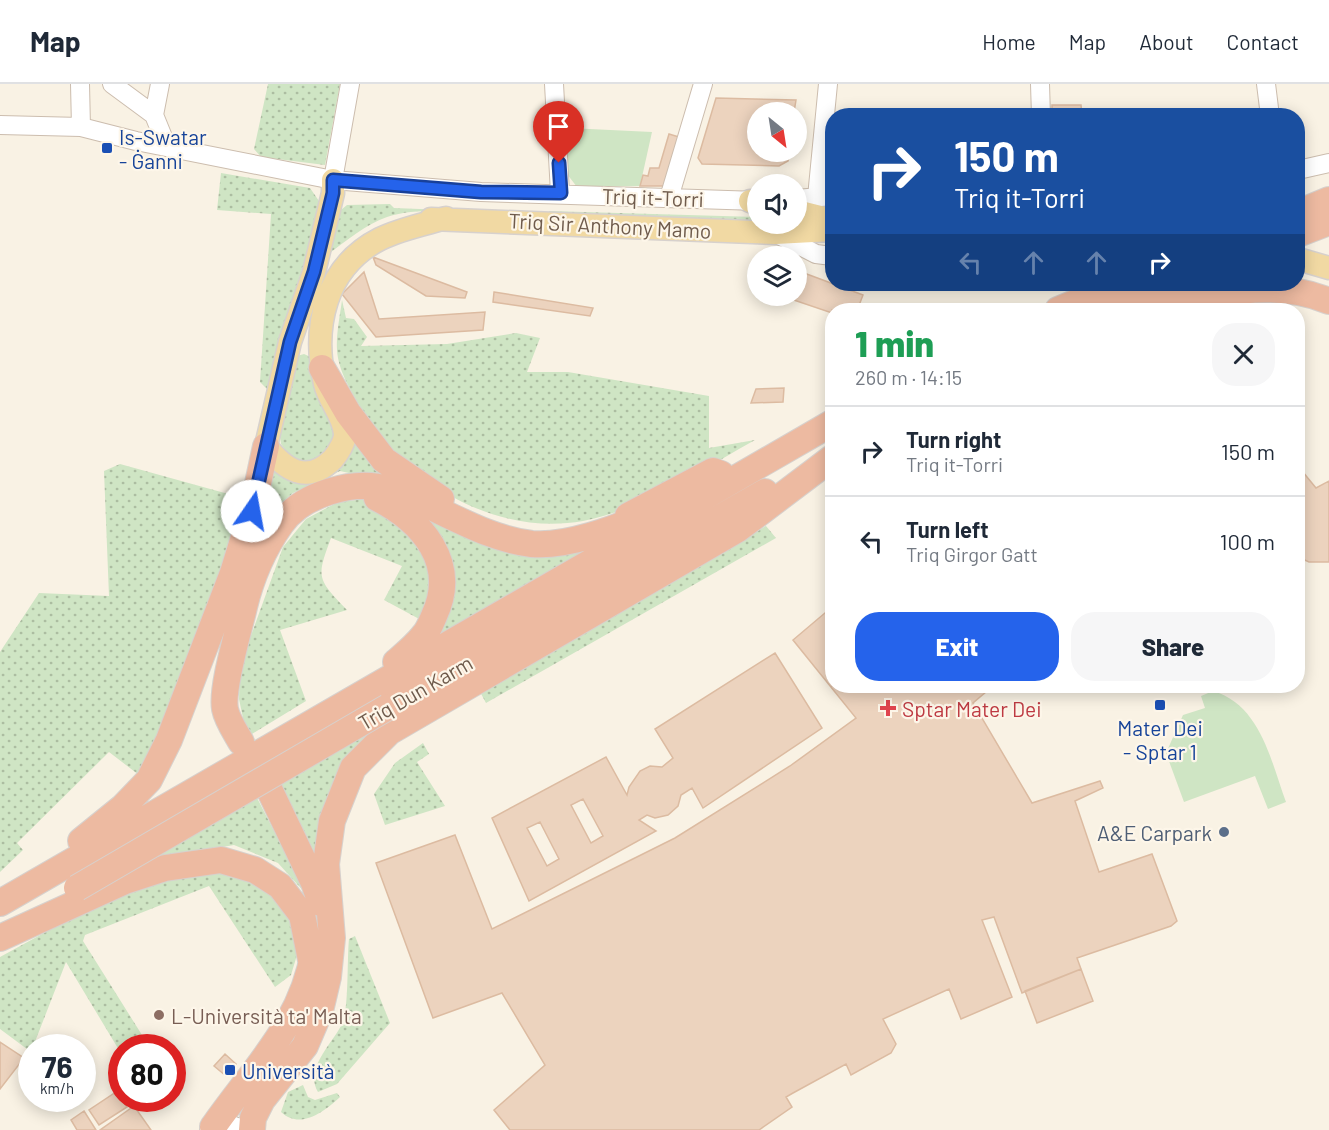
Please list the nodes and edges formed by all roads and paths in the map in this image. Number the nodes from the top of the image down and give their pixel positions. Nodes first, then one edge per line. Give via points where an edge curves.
1 (80, 84) edge
2 (112, 84) edge
3 (160, 84) edge
4 (350, 84) edge
5 (554, 84) edge
6 (703, 84) edge
7 (828, 84) edge
8 (1040, 84) edge
9 (1266, 84) edge
10 (827, 108) edge
11 (1041, 108) edge
12 (1269, 108) edge
13 (154, 115) junction
14 (0, 125) edge
15 (81, 127) junction
16 (168, 147) junction
17 (1329, 163) edge
18 (1305, 168) edge
19 (333, 180) junction
20 (561, 193) junction
21 (825, 197) edge
22 (669, 198) junction
23 (807, 198) edge
24 (1329, 200) edge
25 (747, 201) edge
26 (807, 214) edge
27 (446, 218) junction
28 (825, 218) edge
29 (1309, 224) edge
30 (825, 230) edge
31 (807, 231) edge
32 (747, 232) edge
33 (777, 234) edge
34 (825, 255) edge
35 (1305, 261) edge
36 (1329, 268) edge
37 (314, 272) junction
38 (1103, 291) edge
39 (1150, 291) edge
40 (1238, 291) edge
41 (1294, 291) edge
42 (1329, 301) edge
43 (1075, 303) edge
44 (1120, 303) edge
45 (1182, 303) edge
46 (322, 368) junction
47 (825, 415) edge
48 (825, 427) edge
49 (266, 446) junction
50 (825, 457) edge
51 (825, 463) edge
52 (721, 474) junction
53 (355, 486) junction
54 (301, 728) junction
55 (241, 742) dead end
56 (270, 791) dead end
57 (314, 883) junction
58 (0, 893) edge
59 (0, 903) edge
60 (0, 936) edge
61 (332, 938) junction
62 (312, 965) junction
63 (210, 1128) edge
64 (246, 1130) edge
65 (252, 1130) edge

1 - 15 street
2 - 13 street
3 - 13 street
4 - 19 street
5 - 20 street
6 - 22 street
7 - 10 street
8 - 11 street
9 - 12 street
13 - 16 street
14 - 15 street, Triq it-Torri
15 - 16 street, Triq it-Torri
16 - 19 street, Triq it-Torri
17 - 18 street
19 - 20 street, Triq it-Torri via 481,192
19 - 37 main road
20 - 22 street, Triq it-Torri
21 - 23 street
22 - 25 street, Triq it-Torri
24 - 29 highway
26 - 28 main road
27 - 32 main road, Triq Sir Anthony Mamo
27 - 37 main road via 386,222 354,239
27 - 46 main road via 381,238 342,268 318,336
30 - 31 main road, Triq Sir Anthony Mamo
33 - 34 street, Triq Sir Anthony Mamo
35 - 36 main road
37 - 49 main road via 290,342
38 - 43 highway
39 - 44 highway
40 - 45 highway
41 - 42 highway
46 - 49 main road via 325,386 345,435 338,454 310,473 292,470
46 - 52 highway via 348,413 384,460 448,504 494,524 538,532 584,528 636,514 713,471
47 - 52 highway
48 - 54 highway, Triq Dun Karm
49 - 58 highway via 234,573 169,740 149,780 91,836
50 - 60 highway, Triq Dun Karm, bridge via 388,707
51 - 61 highway via 738,529 389,732 353,768 332,821 326,864
52 - 53 highway via 623,525 564,541 534,544 478,530 390,490
53 - 54 highway via 398,509 435,549 444,581 424,635 394,664 327,706
53 - 55 highway via 331,491 303,505 282,522 263,555 244,606 225,710
54 - 59 highway, Triq Dun Karm
56 - 57 highway
57 - 61 highway
57 - 62 highway via 316,937
60 - 62 highway via 125,881 165,868 221,860 255,870 280,886 302,915
61 - 65 highway via 320,1011 304,1046 262,1100
62 - 63 highway via 296,1011 269,1054
63 - 64 street via 234,1124

